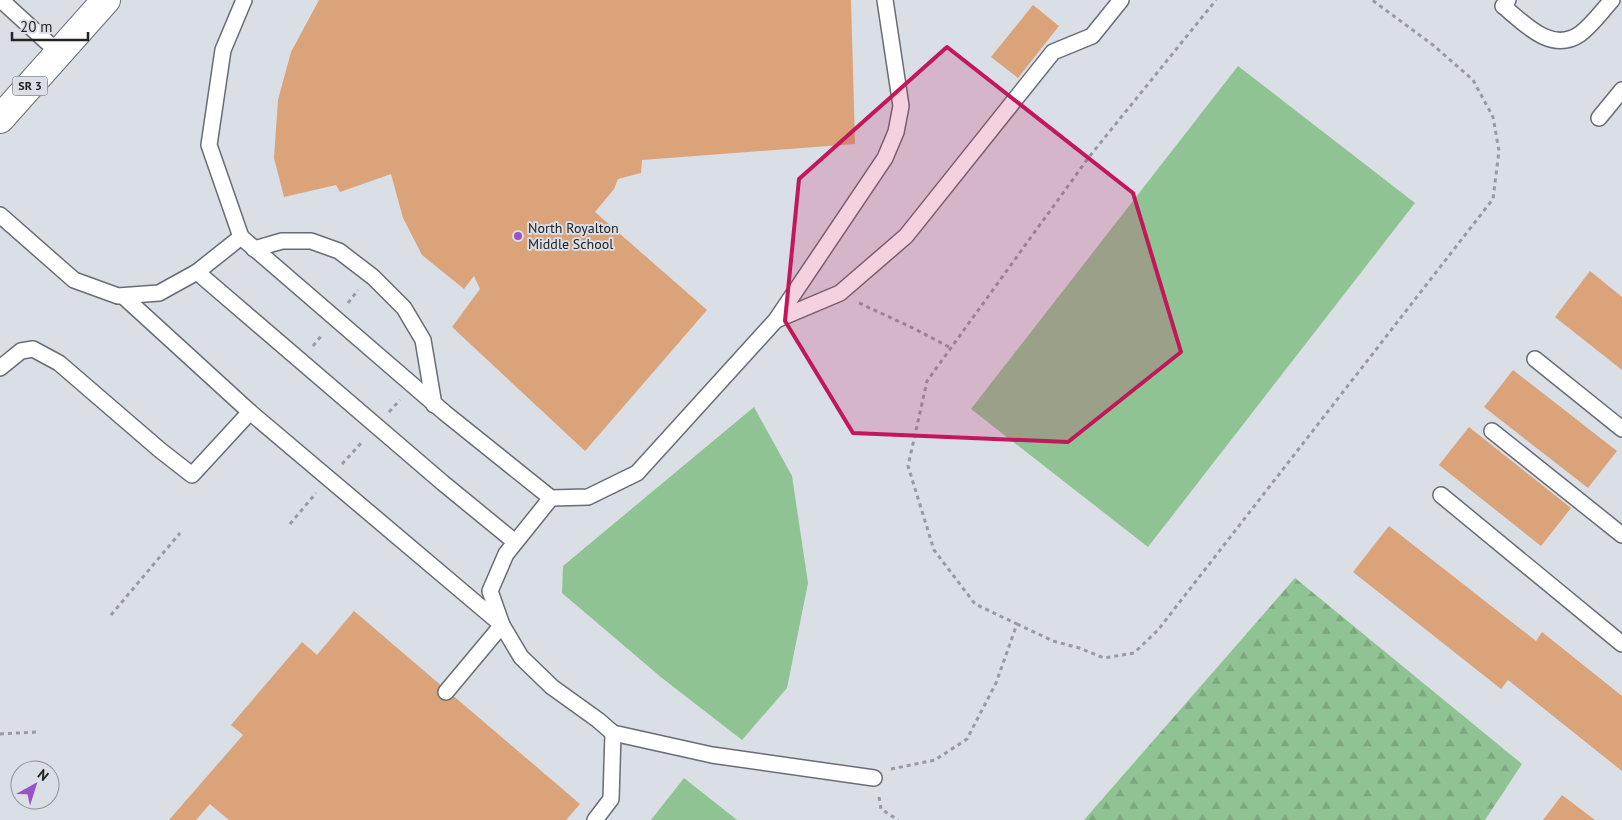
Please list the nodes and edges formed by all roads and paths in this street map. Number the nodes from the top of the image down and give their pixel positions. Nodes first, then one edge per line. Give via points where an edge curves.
1 (1, 0) edge
2 (106, 0) edge
3 (244, 0) edge
4 (885, 0) edge
5 (1121, 0) edge
6 (1216, 0) edge
7 (1372, 0) edge
8 (1612, 0) edge
9 (1506, 3) edge
10 (59, 53) junction
11 (1622, 90) edge
12 (1599, 118) dead end
13 (0, 119) edge
14 (0, 215) edge
15 (241, 237) junction
16 (254, 249) junction
17 (197, 272) junction
18 (358, 289) dead end
19 (123, 296) junction
20 (346, 305) dead end
21 (862, 305) dead end
22 (776, 320) junction
23 (322, 335) dead end
24 (314, 346) dead end
25 (951, 348) junction
26 (1535, 359) dead end
27 (0, 368) edge
28 (434, 405) junction
29 (250, 412) junction
30 (1622, 429) edge
31 (1492, 431) dead end
32 (1441, 495) dead end
33 (551, 498) junction
34 (180, 533) dead end
35 (1622, 535) edge
36 (515, 542) junction
37 (112, 615) dead end
38 (1016, 624) junction
39 (502, 625) junction
40 (1622, 644) edge
41 (446, 692) dead end
42 (36, 732) dead end
43 (613, 733) junction
44 (0, 734) edge
45 (874, 778) junction
46 (595, 820) edge
47 (898, 820) edge

1 - 10 lane
2 - 10 main road, SR 3
3 - 15 lane via 223,50 209,145
4 - 22 lane via 901,106 896,132 885,158
5 - 22 lane via 1092,36 1053,52 906,236 840,293
6 - 25 path via 1089,157
7 - 38 path via 1473,80 1494,117 1499,151 1493,199 1158,630 1134,653 1104,658 1053,641
8 - 9 lane via 1579,34 1564,40 1543,37
10 - 13 main road, SR 3
11 - 12 lane
14 - 19 lane via 74,280
15 - 16 lane
15 - 17 lane
16 - 28 lane
16 - 28 lane via 282,241 310,242 339,252 373,276 404,308 423,340
17 - 19 lane via 159,293
17 - 36 lane
18 - 20 path
19 - 29 lane
21 - 25 path
22 - 33 lane via 637,473 588,497
23 - 24 path
25 - 38 path via 927,381 908,466 934,550 975,604
26 - 30 lane
27 - 29 lane via 21,351 33,349 59,363 192,475
28 - 33 lane
29 - 39 lane
31 - 35 lane
32 - 40 lane
33 - 36 lane
34 - 37 path
36 - 39 lane via 506,554 490,591
38 - 45 path via 996,683 967,739 935,760 893,768
39 - 41 lane
39 - 43 lane via 521,657 552,687
42 - 44 path
43 - 45 lane via 712,755
43 - 46 lane via 611,799
45 - 47 path via 881,809

